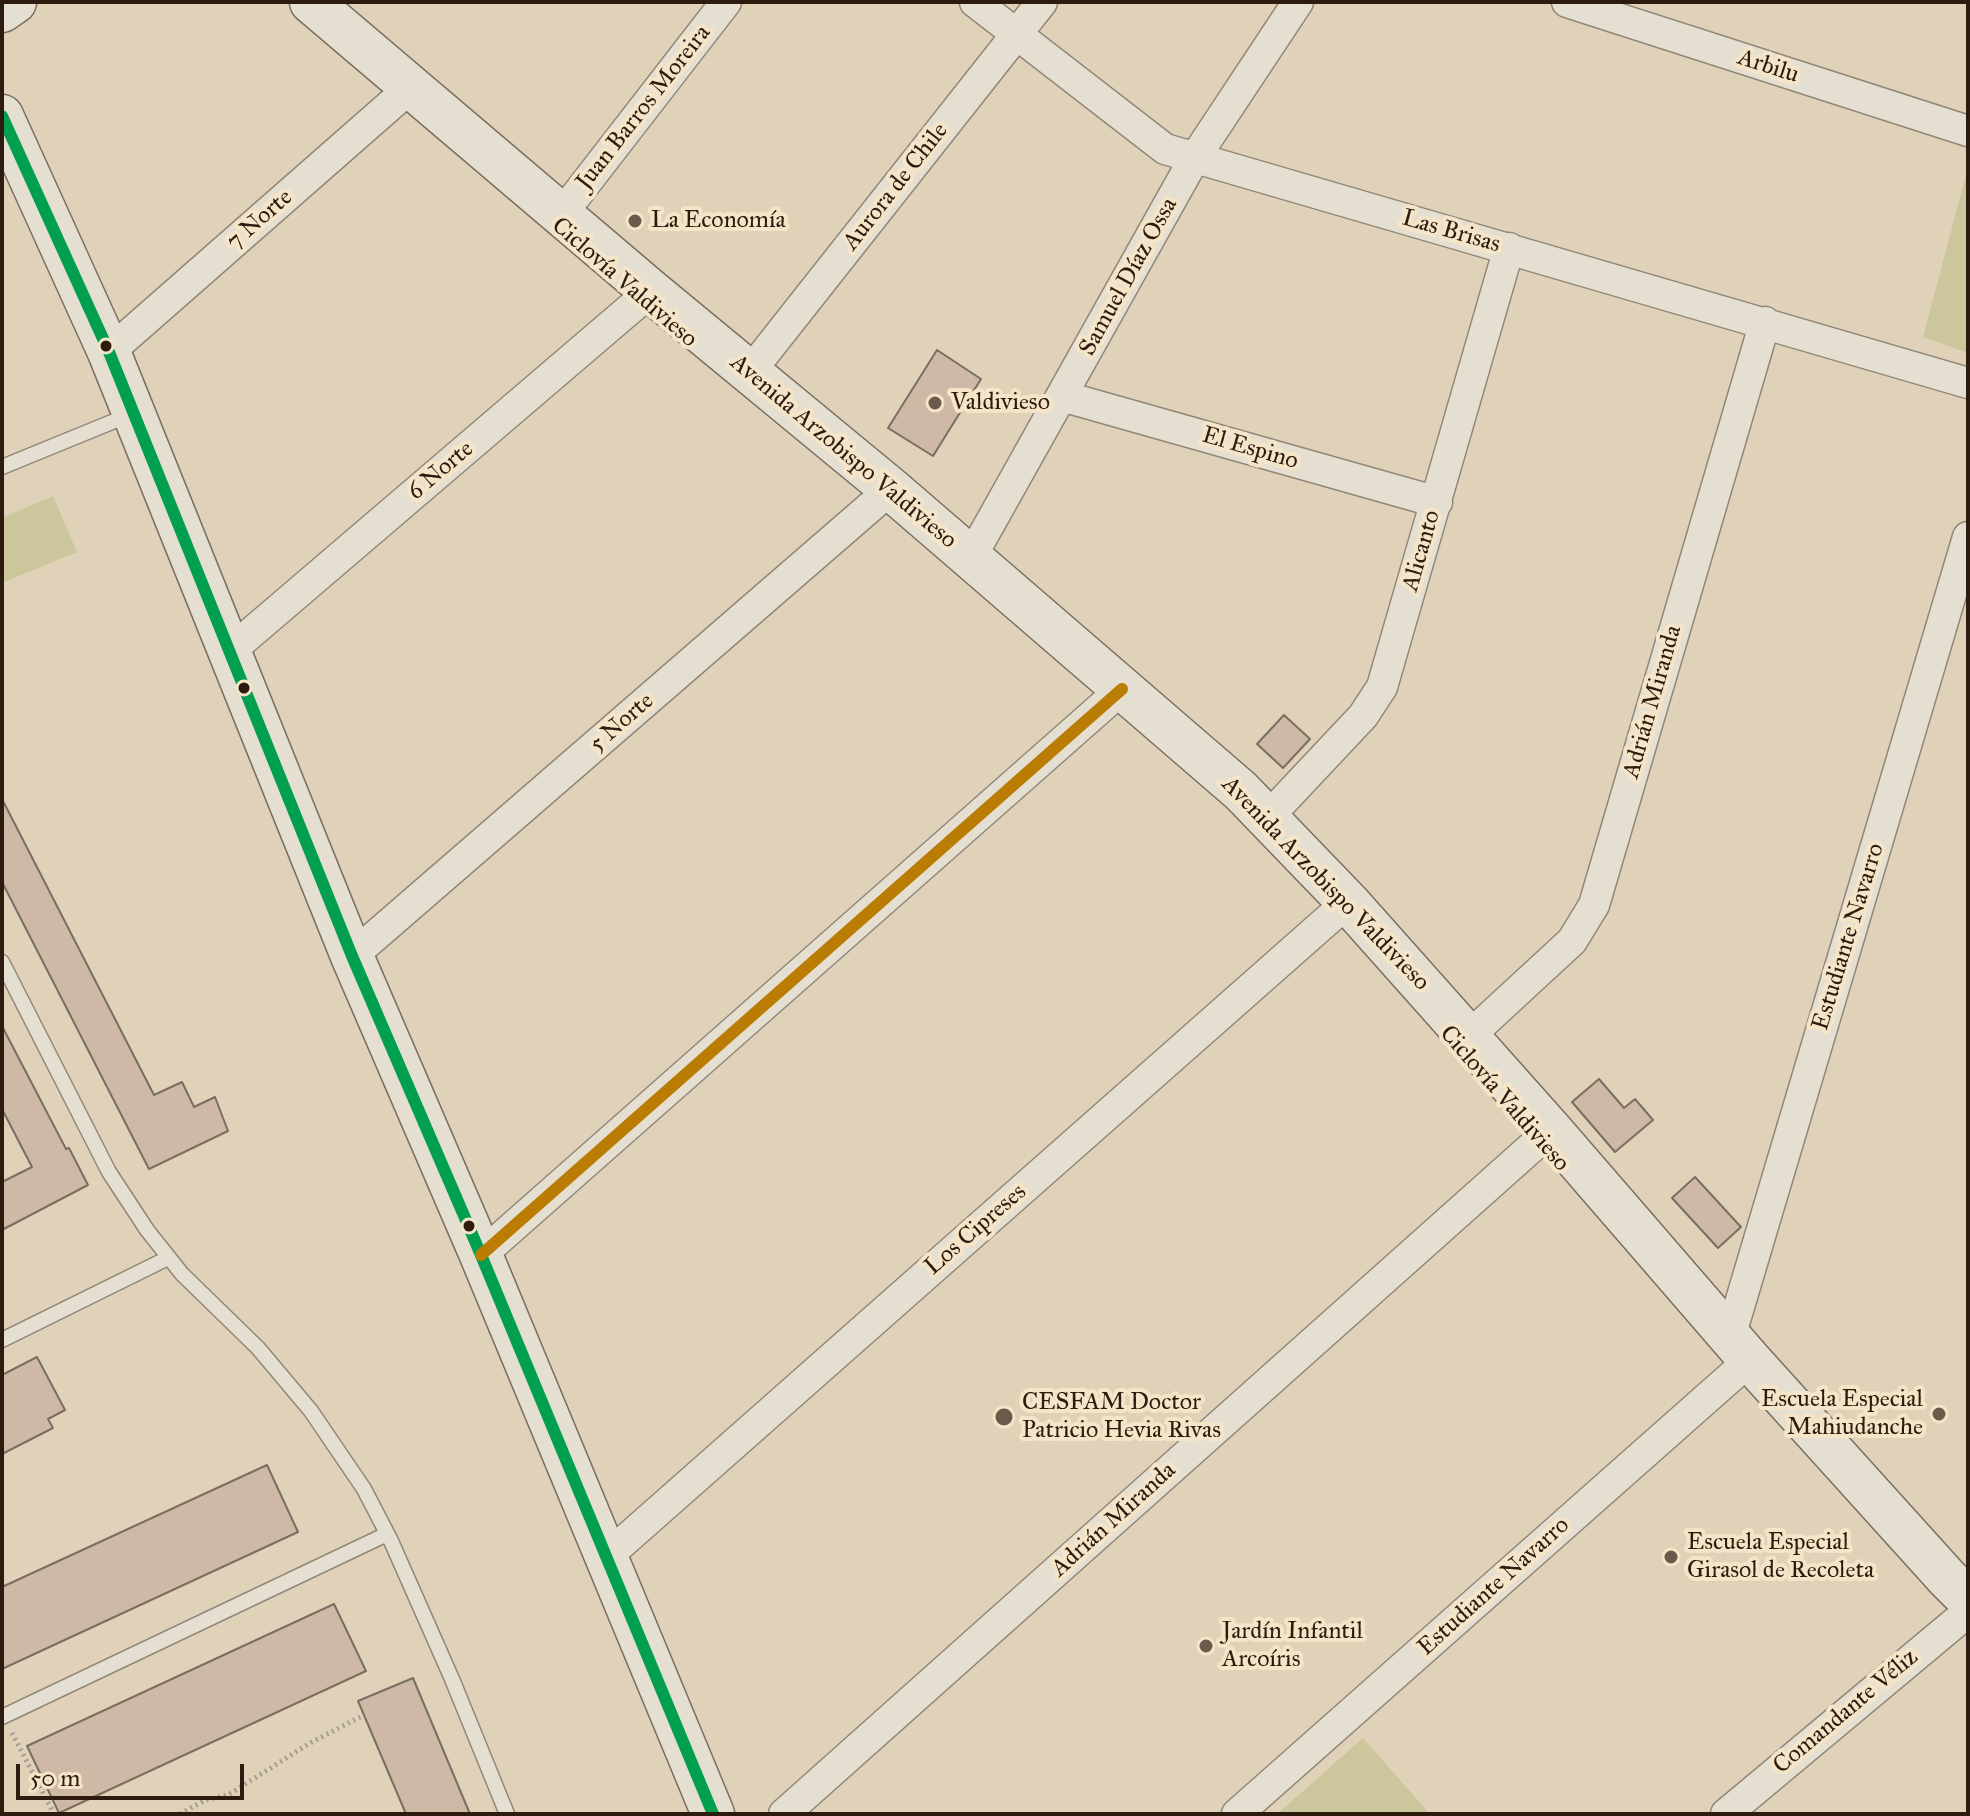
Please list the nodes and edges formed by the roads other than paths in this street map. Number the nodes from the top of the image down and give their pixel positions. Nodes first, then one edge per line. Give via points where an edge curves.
1 (15, 2) edge
2 (311, 2) edge
3 (726, 2) edge
4 (975, 2) edge
5 (1042, 2) edge
6 (1298, 2) edge
7 (1567, 2) edge
8 (2, 11) edge
9 (1017, 34) junction
10 (411, 87) junction
11 (2, 116) edge
12 (1968, 131) edge
13 (1194, 159) junction
14 (561, 215) junction
15 (1509, 248) junction
16 (651, 291) junction
17 (1765, 322) junction
18 (109, 352) junction
19 (749, 373) junction
20 (1968, 383) edge
21 (1062, 396) junction
22 (133, 413) junction
23 (2, 467) edge
24 (891, 489) junction
25 (1437, 502) junction
26 (1968, 537) edge
27 (970, 559) junction
28 (1956, 621) edge
29 (230, 651) junction
30 (1122, 689) junction
31 (1268, 817) junction
32 (1348, 902) junction
33 (352, 956) junction
34 (2, 962) edge
35 (1468, 1037) junction
36 (1551, 1130) junction
37 (481, 1255) junction
38 (168, 1258) junction
39 (2, 1340) edge
40 (1740, 1348) junction
41 (387, 1534) junction
42 (605, 1558) junction
43 (1968, 1599) edge
44 (1968, 1612) edge
45 (3, 1717) edge
46 (1753, 1804) edge
47 (507, 1814) edge
48 (713, 1814) edge
49 (784, 1814) edge
50 (1237, 1814) edge
51 (1726, 1814) edge

1 - 8 street
2 - 10 street, Avenida Arzobispo Valdivieso
3 - 14 street, Juan Barros Moreira
4 - 9 street, Las Brisas
5 - 9 street, Aurora de Chile
6 - 13 street, Samuel Díaz Ossa
7 - 12 street, Arbilu
9 - 13 street, Las Brisas via 1165,149
9 - 19 street, Aurora de Chile
10 - 14 street, Avenida Arzobispo Valdivieso
10 - 18 street, 7 Norte
11 - 18 street
13 - 15 street, Las Brisas
13 - 21 street, Samuel Díaz Ossa
14 - 16 street, Avenida Arzobispo Valdivieso
15 - 17 street, Las Brisas
15 - 25 street, Alicanto
16 - 19 street, Avenida Arzobispo Valdivieso
16 - 29 street, 6 Norte
17 - 20 street, Las Brisas
17 - 35 street, Adrián Miranda via 1594,905 1572,941
18 - 22 street
19 - 24 street, Avenida Arzobispo Valdivieso
21 - 25 street, El Espino
21 - 27 street, Samuel Díaz Ossa
22 - 23 lane
22 - 29 street
24 - 27 street, Avenida Arzobispo Valdivieso
24 - 33 street, 5 Norte
25 - 31 street, Alicanto via 1382,687 1363,716
26 - 28 street, Estudiante Navarro
27 - 30 street, Avenida Arzobispo Valdivieso
28 - 40 street, Estudiante Navarro
29 - 33 street
30 - 31 street, Avenida Arzobispo Valdivieso
30 - 37 street
31 - 32 street, Avenida Arzobispo Valdivieso
32 - 35 street, Avenida Arzobispo Valdivieso
32 - 42 street, Los Cipreses
33 - 37 street
34 - 38 lane via 109,1172
35 - 36 street, Avenida Arzobispo Valdivieso
36 - 40 street, Avenida Arzobispo Valdivieso
36 - 49 street, Adrián Miranda
37 - 42 street
38 - 39 lane
38 - 41 lane via 258,1348 311,1411 364,1489
40 - 43 street, Avenida Arzobispo Valdivieso
40 - 50 street, Estudiante Navarro
41 - 45 lane
41 - 47 lane
42 - 48 street
44 - 46 street, Comandante Véliz
46 - 51 street, Comandante Véliz

